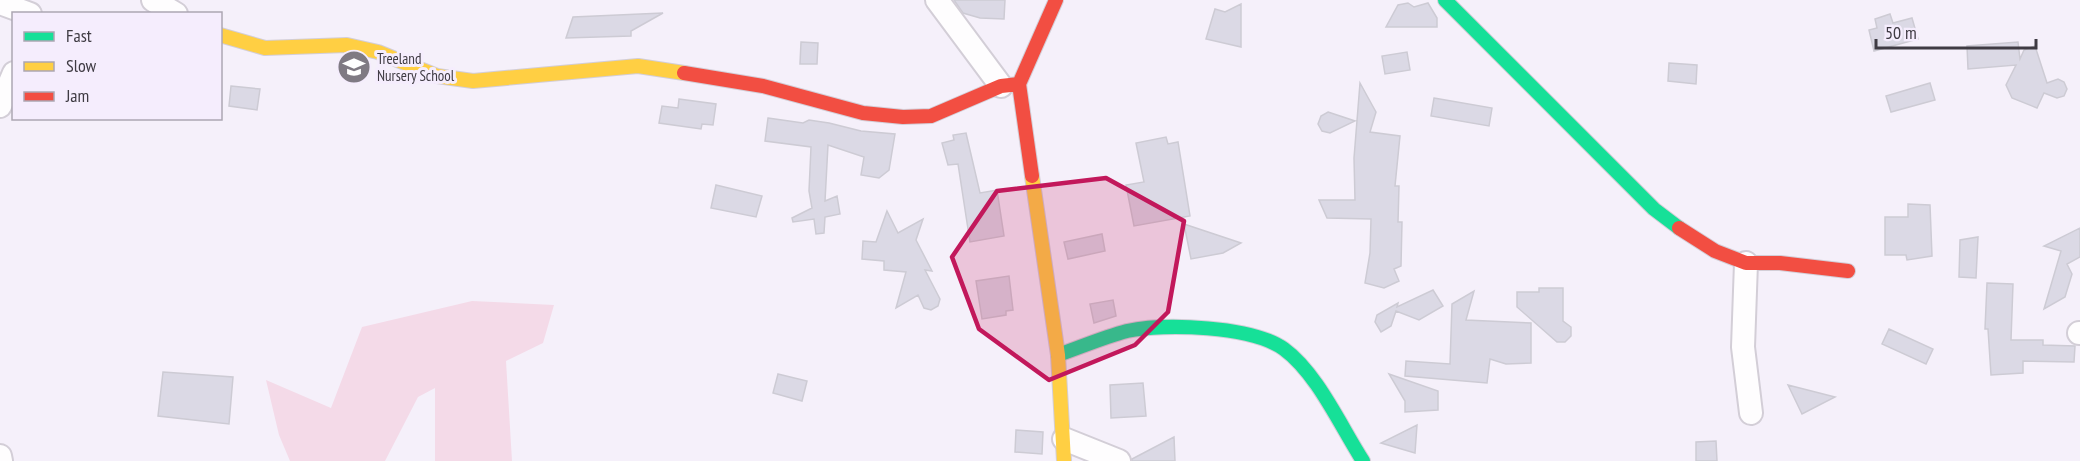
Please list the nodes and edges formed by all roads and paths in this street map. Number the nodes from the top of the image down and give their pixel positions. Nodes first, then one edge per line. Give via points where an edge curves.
1 (153, 0) edge
2 (937, 0) edge
3 (1056, 0) edge
4 (1445, 0) edge
5 (0, 3) edge
6 (25, 12) edge
7 (173, 12) edge
8 (222, 36) edge
9 (12, 78) edge
10 (1010, 85) junction
11 (0, 106) edge
12 (1746, 263) junction
13 (1848, 272) dead end
14 (1058, 355) junction
15 (1751, 413) dead end
16 (1064, 450) edge
17 (0, 456) edge
18 (2, 461) edge
19 (1119, 461) edge
20 (1363, 461) edge

1 - 7 street
2 - 10 street
3 - 10 street
4 - 12 street via 1653,210 1715,251
5 - 6 street
8 - 10 street via 265,48 347,45 378,52 437,76 473,81 638,66 763,86 863,114 903,117 931,116
9 - 11 street
10 - 14 street
12 - 13 street via 1803,265
12 - 15 street via 1743,347
14 - 16 street
14 - 20 street via 1151,327 1253,335 1285,349 1316,387
16 - 19 street
17 - 18 street

